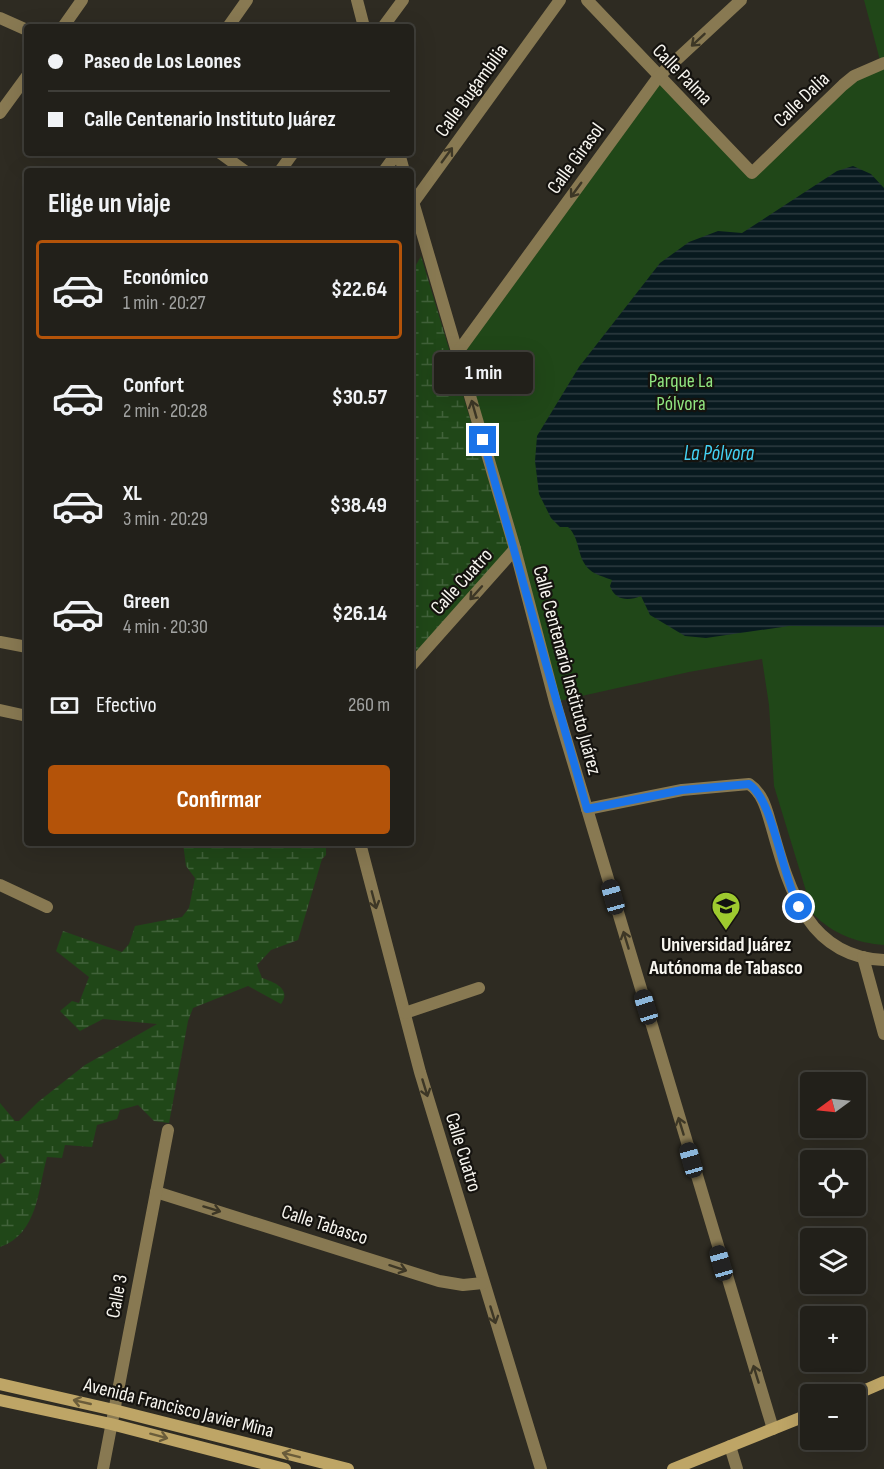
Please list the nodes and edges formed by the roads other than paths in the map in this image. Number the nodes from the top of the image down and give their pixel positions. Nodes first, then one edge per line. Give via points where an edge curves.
1 (82, 0) edge
2 (247, 0) edge
3 (357, 0) edge
4 (403, 0) edge
5 (560, 0) edge
6 (587, 0) edge
7 (741, 0) edge
8 (0, 18) edge
9 (65, 24) edge
10 (230, 24) edge
11 (363, 24) edge
12 (385, 24) edge
13 (24, 29) edge
14 (884, 63) edge
15 (659, 76) junction
16 (24, 80) edge
17 (0, 113) edge
18 (224, 156) edge
19 (396, 156) edge
20 (241, 168) edge
21 (386, 168) edge
22 (752, 173) joint
23 (414, 196) edge
24 (414, 206) edge
25 (458, 353) junction
26 (515, 549) junction
27 (0, 642) edge
28 (24, 646) edge
29 (414, 663) edge
30 (0, 710) edge
31 (24, 715) edge
32 (587, 809) junction
33 (361, 846) edge
34 (0, 885) edge
35 (47, 907) dead end
36 (863, 957) junction
37 (884, 960) edge
38 (479, 987) dead end
39 (405, 1013) junction
40 (884, 1034) edge
41 (168, 1130) dead end
42 (156, 1192) junction
43 (483, 1283) junction
44 (884, 1383) edge
45 (0, 1384) edge
46 (866, 1390) edge
47 (0, 1400) edge
48 (114, 1410) junction
49 (800, 1418) edge
50 (111, 1424) junction
51 (773, 1429) junction
52 (730, 1446) junction
53 (103, 1469) edge
54 (285, 1469) edge
55 (348, 1469) edge
56 (541, 1469) edge
57 (673, 1469) edge
58 (737, 1469) edge

1 - 9 street
2 - 10 street
3 - 11 street
4 - 12 street
23 -> 5 street, Calle Bugambilia
6 - 15 street, Calle Palma
7 -> 15 street, Calle Girasol
8 - 13 street
14 - 22 street, Calle Dalia via 843,85
15 - 22 street, Calle Palma
15 -> 25 street, Calle Girasol
16 - 17 street
18 - 20 street
19 - 21 street
24 - 25 street, Calle Centenario Instituto Juárez
26 -> 25 street, Calle Centenario Instituto Juárez
26 -> 29 street, Calle Cuatro
26 - 32 street, Calle Centenario Instituto Juárez
27 - 28 street
30 - 31 street
32 - 36 street via 682,790 749,784 763,800 789,885 803,913 828,939
51 -> 32 street, Calle Centenario Instituto Juárez
33 -> 39 street, Calle Cuatro
34 - 35 street
36 - 37 street
36 - 40 street
38 - 39 street
39 -> 43 street, Calle Cuatro
41 - 42 street, Calle 3
42 -> 43 street, Calle Tabasco via 439,1281
42 - 48 street, Calle 3
43 -> 56 street, Calle Cuatro
44 - 46 main road
48 -> 45 main road, Avenida Francisco Javier Mina
47 - 50 main road, Avenida Francisco Javier Mina
48 - 50 street, Calle 3
55 -> 48 main road, Avenida Francisco Javier Mina
49 - 51 main road
50 - 53 street, Calle 3
50 -> 54 main road, Avenida Francisco Javier Mina
51 - 52 main road
52 - 57 main road
52 - 58 street

